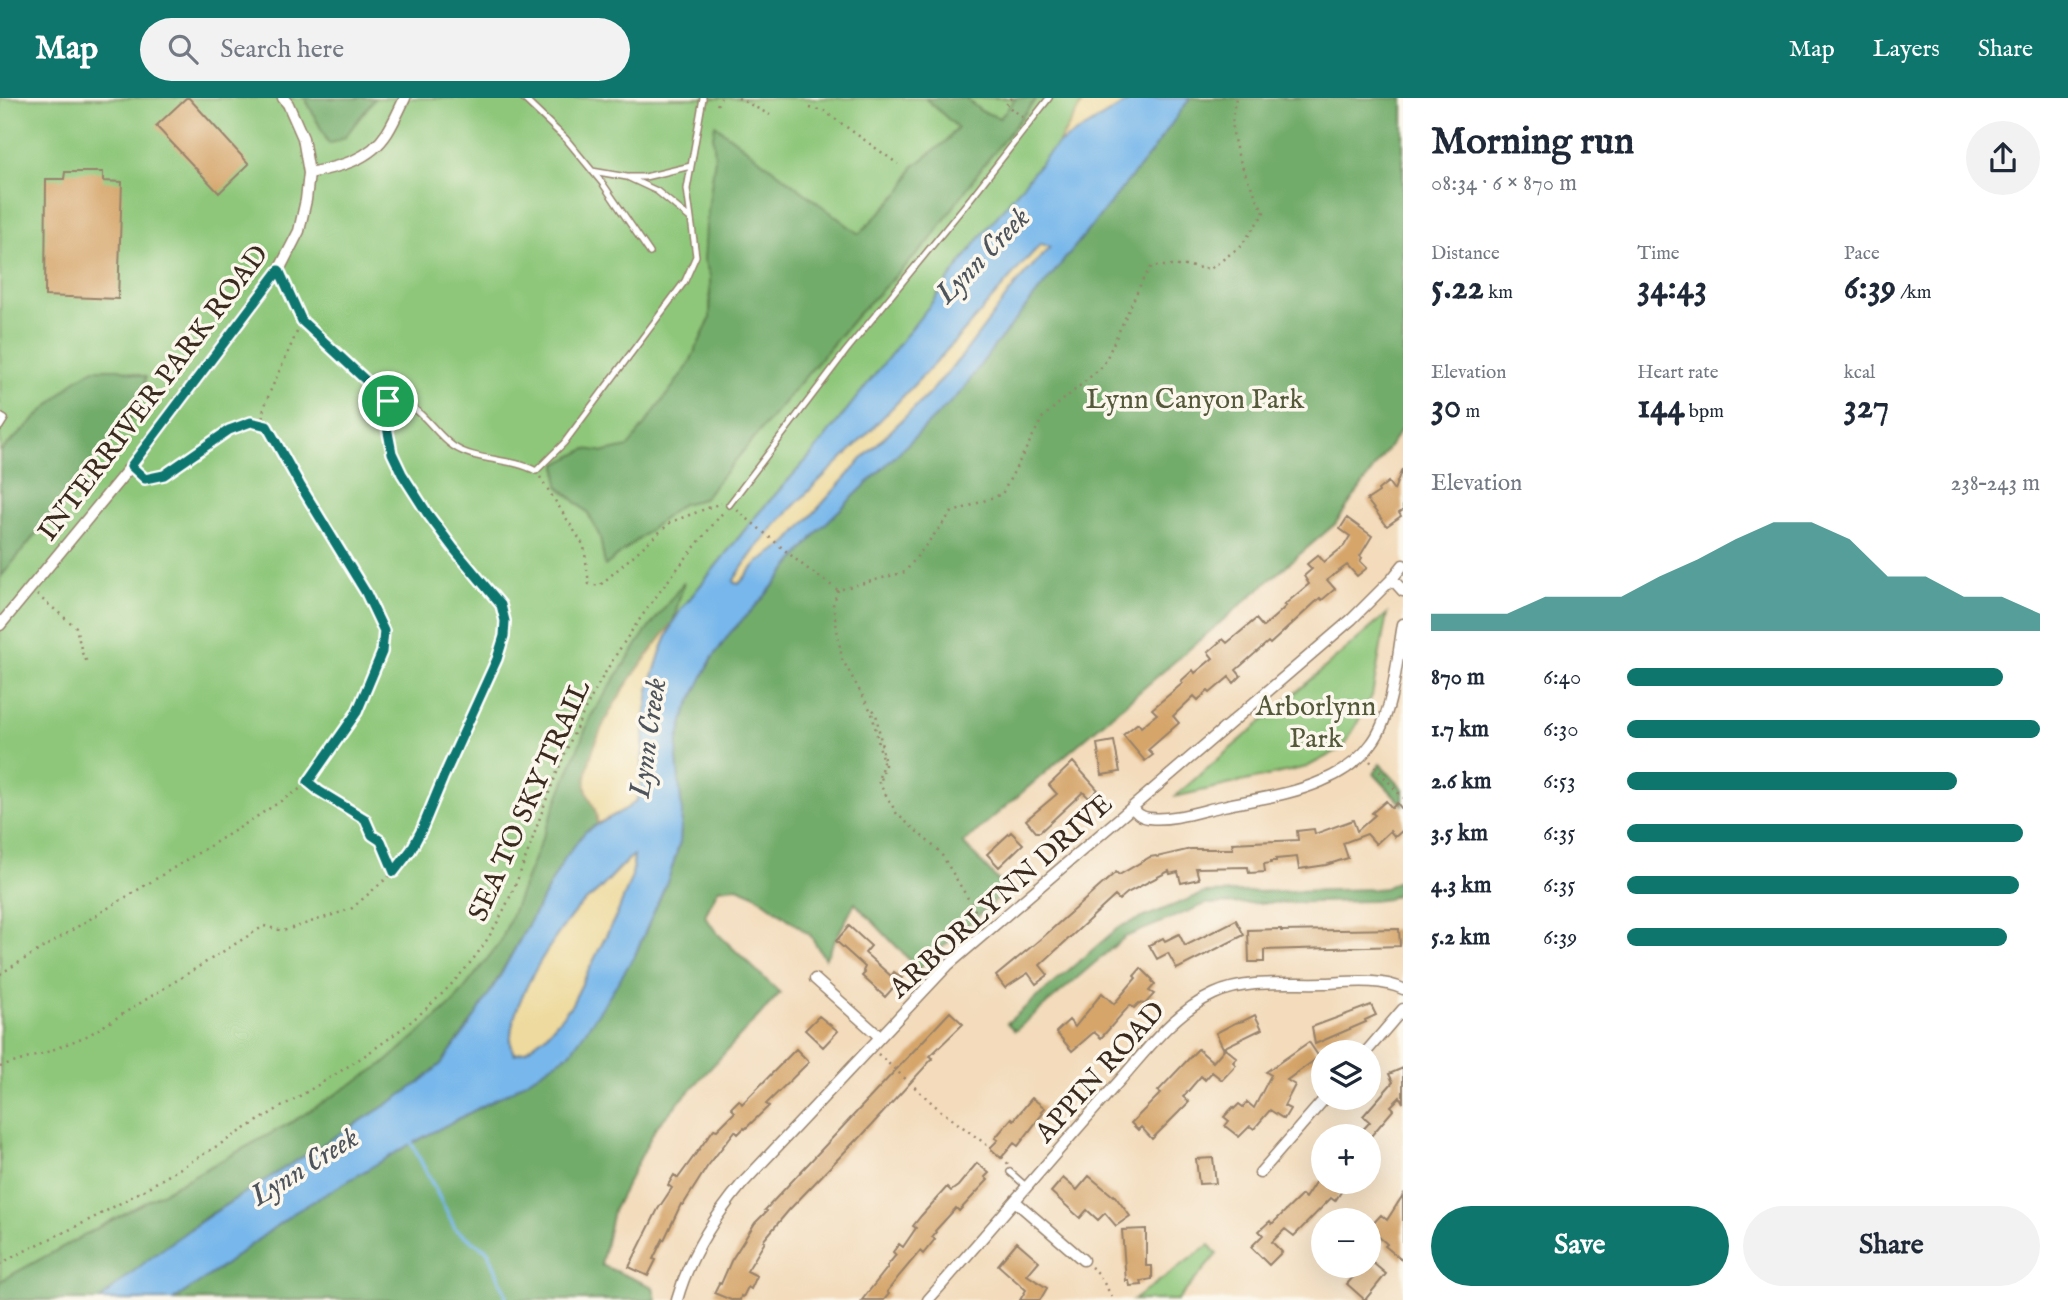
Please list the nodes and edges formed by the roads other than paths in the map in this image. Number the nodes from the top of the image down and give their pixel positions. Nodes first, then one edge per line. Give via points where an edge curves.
1 (283, 98) edge
2 (405, 98) edge
3 (523, 98) edge
4 (702, 98) edge
5 (1049, 98) edge
6 (691, 166) junction
7 (592, 171) junction
8 (309, 173) junction
9 (627, 177) junction
10 (691, 219) junction
11 (650, 253) dead end
12 (388, 401) road end
13 (0, 416) edge
14 (0, 427) edge
15 (729, 505) road end
16 (1403, 565) edge
17 (1392, 579) junction
18 (1403, 592) edge
19 (1403, 624) edge
20 (0, 625) edge
21 (1132, 807) junction
22 (815, 979) dead end
23 (1403, 989) edge
24 (1403, 1009) edge
25 (880, 1037) junction
26 (1376, 1040) edge
27 (1315, 1110) edge
28 (1010, 1172) dead end
29 (1260, 1173) dead end
30 (1027, 1187) junction
31 (1016, 1202) junction
32 (1083, 1260) road end
33 (677, 1300) edge
34 (928, 1300) edge

1 - 8 street, INTERRIVER PARK ROAD via 303,138
2 - 8 street via 387,134 371,152 339,167
3 - 7 lane
4 - 6 lane
5 - 15 lane
6 - 9 lane
6 - 10 lane via 687,189
7 - 9 lane
7 - 11 lane
8 - 20 street, INTERRIVER PARK ROAD via 299,232 279,270 131,466
9 - 10 lane via 657,191
10 - 12 lane via 696,256 685,281 564,443 536,471 461,450 409,404
13 - 14 lane via 5,419
16 - 17 street, ARBORLYNN DRIVE
17 - 18 street
17 - 21 street, ARBORLYNN DRIVE via 1352,619
19 - 21 street via 1386,715 1374,741 1344,769 1306,788 1164,818 1144,818
21 - 25 street, ARBORLYNN DRIVE via 948,965
22 - 25 street
23 - 30 street, APPIN ROAD via 1358,982 1254,984 1230,988 1198,1002 1184,1010
24 - 26 street
25 - 33 street, ARBORLYNN DRIVE via 723,1206 694,1256
27 - 29 street
28 - 30 lane
30 - 31 street, APPIN ROAD
31 - 32 street
31 - 34 street, APPIN ROAD

